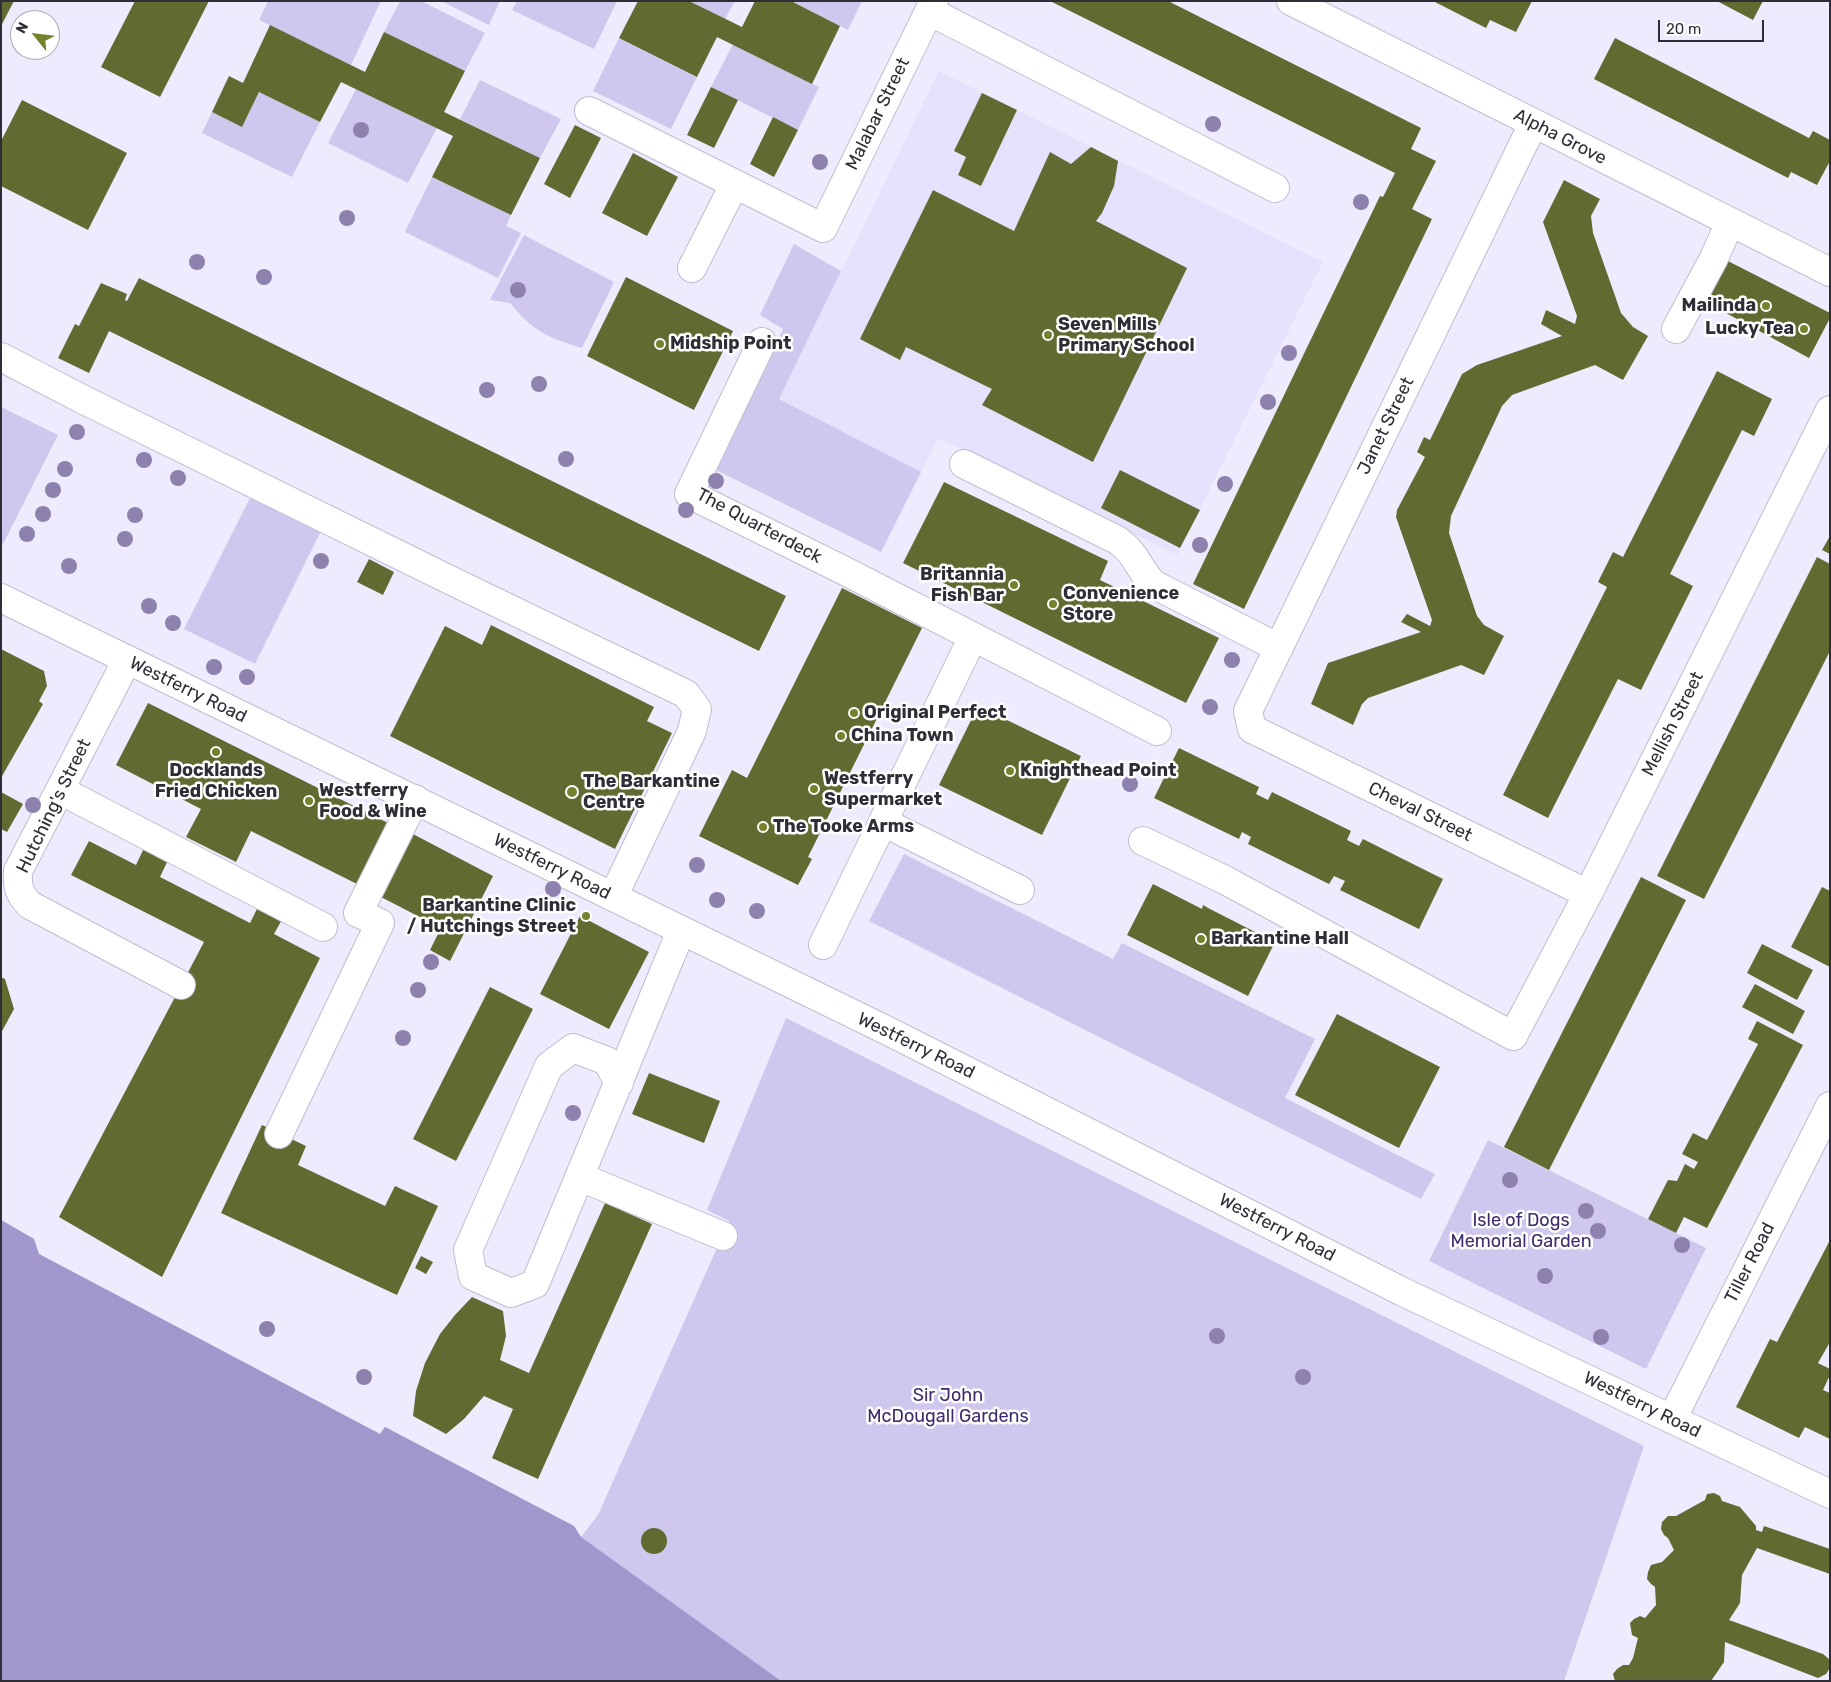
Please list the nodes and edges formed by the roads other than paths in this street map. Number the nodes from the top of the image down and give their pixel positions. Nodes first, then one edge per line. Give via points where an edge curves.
1 (1291, 1) edge
2 (932, 6) edge
3 (588, 111) dead end
4 (1533, 124) junction
5 (734, 185) junction
6 (1275, 188) dead end
7 (1730, 222) junction
8 (692, 268) dead end
9 (1830, 272) edge
10 (1676, 330) dead end
11 (762, 342) dead end
12 (1, 357) edge
13 (1830, 410) edge
14 (964, 464) dead end
15 (1, 598) edge
16 (973, 637) junction
17 (1279, 648) junction
18 (127, 660) junction
19 (1252, 730) joint
20 (1158, 731) dead end
21 (60, 790) junction
22 (415, 799) junction
23 (883, 822) junction
24 (1143, 841) dead end
25 (1020, 890) dead end
26 (10, 891) edge
27 (1588, 894) junction
28 (613, 898) junction
29 (323, 927) dead end
30 (681, 931) junction
31 (823, 945) dead end
32 (181, 985) dead end
33 (619, 1065) junction
34 (1830, 1106) edge
35 (279, 1134) dead end
36 (580, 1177) junction
37 (723, 1236) dead end
38 (1672, 1419) junction
39 (1830, 1494) edge

1 - 4 street, Alpha Grove
2 - 5 street, Malabar Street via 823,228
2 - 6 street
3 - 5 street
4 - 7 street, Alpha Grove
4 - 17 street, Janet Street
5 - 8 street
7 - 9 street, Alpha Grove
7 - 10 street
11 - 16 street, The Quarterdeck via 689,494
12 - 28 street via 686,694 697,709 692,731
13 - 27 street, Mellish Street
14 - 17 street via 1117,540 1132,552 1153,584
15 - 18 street, Westferry Road
16 - 20 street, The Quarterdeck
16 - 23 street
17 - 19 street, Janet Street via 1248,711
18 - 21 street, Hutching's Street
18 - 22 street, Westferry Road
19 - 27 street, Cheval Street
21 - 26 street, Hutching's Street
21 - 29 street
22 - 28 street, Westferry Road
22 - 35 street via 358,913 380,923
23 - 25 street
23 - 31 street
24 - 27 street, Mellish Street via 1224,880 1513,1036
26 - 32 street, Hutching's Street via 30,905
28 - 30 street, Westferry Road
30 - 33 street
30 - 38 street, Westferry Road via 925,1050 1401,1291
33 - 36 street
33 - 36 street via 573,1048 549,1066 468,1250 474,1276 511,1293 534,1284
34 - 38 street, Tiller Road
36 - 37 street
38 - 39 street, Westferry Road

